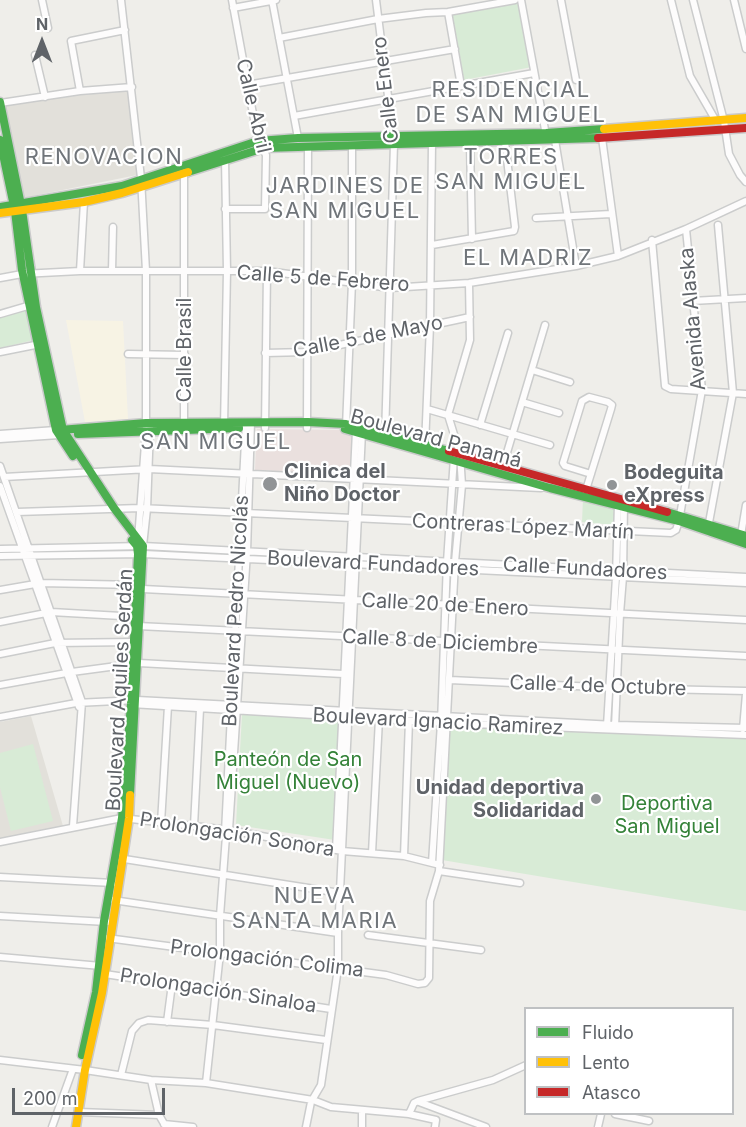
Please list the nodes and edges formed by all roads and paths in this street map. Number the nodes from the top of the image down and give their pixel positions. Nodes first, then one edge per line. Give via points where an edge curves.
1 (42, 0) edge
2 (121, 0) edge
3 (232, 0) edge
4 (273, 0) edge
5 (376, 0) edge
6 (515, 0) edge
7 (521, 0) edge
8 (561, 0) edge
9 (671, 0) edge
10 (693, 0) edge
11 (734, 0) edge
12 (233, 8) junction
13 (448, 12) junction
14 (378, 19) junction
15 (48, 28) dead end
16 (125, 30) junction
17 (279, 38) junction
18 (746, 49) edge
19 (455, 50) junction
20 (35, 55) dead end
21 (384, 61) junction
22 (534, 73) junction
23 (287, 78) junction
24 (576, 80) dead end
25 (247, 85) junction
26 (461, 86) junction
27 (132, 87) junction
28 (80, 91) junction
29 (45, 97) junction
30 (388, 99) junction
31 (0, 103) edge
32 (294, 116) junction
33 (745, 118) edge
34 (722, 124) junction
35 (746, 128) edge
36 (549, 137) junction
37 (298, 138) junction
38 (602, 138) junction
39 (0, 140) edge
40 (393, 140) junction
41 (470, 142) junction
42 (505, 142) junction
43 (432, 143) junction
44 (261, 144) junction
45 (308, 146) junction
46 (352, 146) junction
47 (225, 159) junction
48 (184, 172) junction
49 (746, 182) edge
50 (141, 183) junction
51 (746, 201) edge
52 (84, 202) junction
53 (0, 207) edge
54 (18, 207) junction
55 (225, 209) junction
56 (0, 213) edge
57 (611, 214) junction
58 (536, 218) dead end
59 (569, 218) junction
60 (718, 225) dead end
61 (113, 227) dead end
62 (686, 229) junction
63 (472, 239) junction
64 (652, 240) junction
65 (432, 245) junction
66 (618, 256) junction
67 (576, 266) junction
68 (80, 271) junction
69 (112, 271) junction
70 (185, 271) junction
71 (227, 271) junction
72 (267, 271) junction
73 (146, 272) junction
74 (27, 274) junction
75 (309, 276) junction
76 (0, 278) edge
77 (352, 282) junction
78 (470, 283) junction
79 (430, 285) junction
80 (390, 288) junction
81 (746, 298) edge
82 (725, 299) junction
83 (692, 301) junction
84 (0, 304) edge
85 (32, 305) junction
86 (2, 314) edge
87 (470, 317) junction
88 (430, 325) junction
89 (545, 325) dead end
90 (508, 333) dead end
91 (390, 334) junction
92 (41, 344) junction
93 (349, 344) junction
94 (0, 352) edge
95 (307, 352) junction
96 (128, 354) dead end
97 (145, 354) junction
98 (265, 354) junction
99 (185, 355) junction
100 (532, 370) junction
101 (570, 382) dead end
102 (702, 390) junction
103 (733, 393) junction
104 (746, 393) edge
105 (522, 402) junction
106 (427, 409) junction
107 (559, 413) dead end
108 (448, 415) junction
109 (184, 425) junction
110 (224, 425) junction
111 (248, 425) junction
112 (265, 425) junction
113 (307, 425) junction
114 (480, 425) junction
115 (148, 426) junction
116 (346, 427) junction
117 (359, 431) junction
118 (61, 433) junction
119 (0, 434) edge
120 (514, 435) junction
121 (385, 437) junction
122 (0, 439) edge
123 (550, 446) dead end
124 (425, 448) junction
125 (457, 454) junction
126 (0, 466) edge
127 (503, 466) junction
128 (146, 470) junction
129 (88, 473) junction
130 (246, 474) junction
131 (591, 474) junction
132 (4, 477) junction
133 (358, 479) junction
134 (453, 485) junction
135 (462, 485) junction
136 (0, 486) edge
137 (550, 488) junction
138 (585, 493) junction
139 (621, 503) junction
140 (746, 505) edge
141 (144, 508) junction
142 (112, 509) junction
143 (13, 512) junction
144 (0, 513) edge
145 (244, 513) junction
146 (680, 518) junction
147 (356, 519) junction
148 (451, 524) junction
149 (459, 524) junction
150 (708, 527) junction
151 (620, 532) junction
152 (744, 536) edge
153 (746, 544) edge
154 (140, 548) junction
155 (0, 549) edge
156 (27, 551) junction
157 (243, 555) junction
158 (0, 556) edge
159 (353, 561) junction
160 (447, 565) junction
161 (455, 565) junction
162 (620, 574) junction
163 (746, 577) edge
164 (38, 583) junction
165 (746, 583) edge
166 (140, 587) junction
167 (0, 590) edge
168 (241, 594) junction
169 (351, 600) junction
170 (445, 605) junction
171 (454, 606) junction
172 (48, 613) junction
173 (616, 614) junction
174 (138, 616) junction
175 (746, 620) edge
176 (0, 622) edge
177 (137, 626) junction
178 (238, 632) junction
179 (345, 637) junction
180 (353, 638) junction
181 (133, 642) junction
182 (443, 642) junction
183 (451, 642) junction
184 (59, 643) junction
185 (615, 650) junction
186 (0, 654) edge
187 (746, 656) edge
188 (136, 664) junction
189 (236, 668) junction
190 (69, 672) junction
191 (343, 674) junction
192 (450, 680) junction
193 (0, 685) edge
194 (614, 687) junction
195 (746, 693) edge
196 (132, 702) junction
197 (80, 705) junction
198 (168, 706) junction
199 (234, 708) junction
200 (200, 710) junction
201 (345, 714) junction
202 (0, 717) edge
203 (380, 719) junction
204 (444, 719) junction
205 (410, 721) junction
206 (611, 728) junction
207 (745, 731) edge
208 (125, 818) junction
209 (161, 823) junction
210 (74, 826) junction
211 (194, 826) junction
212 (227, 832) junction
213 (0, 842) edge
214 (339, 850) junction
215 (372, 853) junction
216 (404, 856) junction
217 (119, 859) junction
218 (432, 863) junction
219 (440, 868) junction
220 (223, 876) junction
221 (0, 877) edge
222 (114, 883) junction
223 (520, 883) dead end
224 (340, 893) junction
225 (112, 900) junction
226 (0, 916) edge
227 (220, 916) junction
228 (108, 922) junction
229 (338, 933) junction
230 (368, 935) dead end
231 (106, 938) junction
232 (430, 943) junction
233 (481, 950) dead end
234 (220, 953) junction
235 (0, 957) edge
236 (338, 968) junction
237 (103, 969) junction
238 (172, 984) junction
239 (216, 990) junction
240 (331, 1009) junction
241 (167, 1022) junction
242 (213, 1025) junction
243 (326, 1040) junction
244 (0, 1060) edge
245 (524, 1065) edge
246 (79, 1069) junction
247 (121, 1075) junction
248 (151, 1080) junction
249 (206, 1083) junction
250 (313, 1100) junction
251 (418, 1101) junction
252 (362, 1110) junction
253 (79, 1112) junction
254 (409, 1114) junction
255 (159, 1115) junction
256 (624, 1115) edge
257 (650, 1121) dead end
258 (436, 1123) edge
259 (165, 1126) edge
260 (52, 1127) edge
261 (71, 1127) edge
262 (76, 1127) edge
263 (193, 1127) edge
264 (306, 1127) edge
265 (362, 1127) edge
266 (486, 1127) edge

1 - 15 street
2 - 16 street
3 - 12 street, Calle Abril
4 - 12 street
4 - 17 street
5 - 14 street, Calle Enero
6 - 13 street
7 - 22 street
8 - 24 street
9 - 34 street via 690,76
10 - 34 street
11 - 18 street
12 - 25 street, Calle Abril
13 - 14 street
13 - 19 street
14 - 17 street
14 - 21 street, Calle Enero
16 - 27 street
16 - 28 street via 71,41
17 - 23 street
19 - 21 street
19 - 26 street
20 - 29 street
21 - 23 street
21 - 30 street, Calle Enero
22 - 26 street
22 - 36 street
23 - 25 street
23 - 32 street
25 - 44 street, Calle Abril
26 - 30 street
27 - 28 street
27 - 50 street
28 - 29 street
29 - 31 street
30 - 32 street
30 - 40 street, Calle Enero
31 - 54 street
32 - 37 street
33 - 34 street
34 - 35 street
34 - 36 street
34 - 38 street
34 - 49 street via 729,154
36 - 38 street
36 - 40 street
36 - 42 street
36 - 59 street
37 - 40 street
37 - 44 street
38 - 57 street
39 - 54 street
40 - 43 street
40 - 46 street
40 - 80 street, Calle Enero
41 - 42 street
41 - 43 street
41 - 63 street
42 - 63 street via 514,231
43 - 65 street
44 - 45 street
44 - 47 street
44 - 50 street
44 - 55 street, Calle Abril via 266,154 265,209
45 - 46 street
45 - 75 street
46 - 77 street
47 - 48 street
47 - 55 street
48 - 50 street
48 - 70 street, Calle Brasil
50 - 52 street
50 - 54 street
50 - 73 street
51 - 62 street, Calle 5 de Febrero
52 - 54 street
52 - 68 street
53 - 54 street
54 - 56 street
54 - 74 street
55 - 71 street
57 - 59 street
57 - 66 street
58 - 59 street
59 - 67 street
60 - 82 street
61 - 69 street
62 - 64 street, Calle 5 de Febrero
62 - 83 street, Avenida Alaska
63 - 65 street
64 - 66 street, Calle 5 de Febrero
64 - 102 street via 665,386
65 - 79 street
66 - 67 street, Calle 5 de Febrero
67 - 78 street, Calle 5 de Febrero
68 - 69 street, Calle 5 de Febrero
68 - 74 street, Calle 5 de Febrero
69 - 73 street, Calle 5 de Febrero
70 - 71 street, Calle 5 de Febrero
70 - 73 street, Calle 5 de Febrero
70 - 99 street, Calle Brasil
71 - 72 street, Calle 5 de Febrero
71 - 110 street
72 - 75 street, Calle 5 de Febrero
72 - 98 street
73 - 97 street
74 - 76 street, Calle 5 de Febrero
74 - 85 street
75 - 77 street, Calle 5 de Febrero
75 - 95 street
77 - 80 street, Calle 5 de Febrero
77 - 93 street
78 - 79 street, Calle 5 de Febrero
78 - 87 street
79 - 80 street, Calle 5 de Febrero
79 - 88 street
80 - 91 street, Calle Enero
81 - 82 street
82 - 83 street
82 - 103 street
83 - 102 street, Avenida Alaska
84 - 86 street
85 - 86 street
85 - 92 street
87 - 88 street, Calle 5 de Mayo
87 - 108 street via 470,340
88 - 91 street, Calle 5 de Mayo
88 - 106 street
89 - 100 street
90 - 114 street
91 - 93 street, Calle 5 de Mayo
91 - 121 street, Calle Enero
92 - 94 street
92 - 118 street
93 - 95 street, Calle 5 de Mayo
93 - 116 street
95 - 98 street, Calle 5 de Mayo
95 - 113 street
96 - 97 street
97 - 99 street
97 - 115 street
98 - 112 street
99 - 109 street, Calle Brasil
100 - 101 street
100 - 105 street
102 - 103 street
102 - 146 street, Avenida Alaska
103 - 104 street
103 - 150 street
105 - 107 street
105 - 120 street
106 - 108 street
106 - 124 street
108 - 114 street
108 - 125 street
109 - 110 street, Boulevard Panamá
109 - 115 street, Boulevard Panamá
110 - 111 street, Boulevard Panamá
111 - 112 street, Boulevard Panamá
111 - 130 street, Boulevard Pedro Nicolás
112 - 113 street, Boulevard Panamá
113 - 116 street, Boulevard Panamá
114 - 120 street
115 - 118 street, Boulevard Panamá
115 - 128 street
116 - 117 street, Boulevard Panamá
117 - 121 street, Boulevard Panamá
117 - 133 street
118 - 119 street, Boulevard Panamá
118 - 122 street, Boulevard Panamá
118 - 129 street
120 - 123 street
120 - 127 street
121 - 124 street, Boulevard Panamá
124 - 125 street, Boulevard Panamá
125 - 127 street, Boulevard Panamá
125 - 134 street
125 - 135 street
125 - 137 street, Boulevard Panamá
126 - 132 street
127 - 138 street, Boulevard Panamá
128 - 129 street
128 - 130 street
128 - 141 street
129 - 132 street
129 - 142 street
130 - 133 street
130 - 145 street, Boulevard Pedro Nicolás
131 - 131 street via 612,405 589,396 582,401 563,463
131 - 138 street
132 - 143 street
133 - 134 street
133 - 147 street
134 - 135 street
134 - 148 street
135 - 137 street
135 - 149 street
136 - 143 street
137 - 138 street, Boulevard Panamá
138 - 139 street, Boulevard Panamá
139 - 146 street, Boulevard Panamá
139 - 151 street
140 - 152 street
141 - 142 street, Contreras López Martín
141 - 145 street, Contreras López Martín
141 - 154 street
142 - 143 street, Contreras López Martín
142 - 154 street
143 - 144 street, Contreras López Martín
143 - 156 street
145 - 147 street, Contreras López Martín
145 - 157 street, Boulevard Pedro Nicolás
146 - 150 street, Boulevard Panamá
146 - 151 street, Contreras López Martín via 676,530 670,533
147 - 148 street, Contreras López Martín
147 - 159 street
148 - 149 street, Contreras López Martín
148 - 160 street
149 - 151 street, Contreras López Martín
149 - 161 street
150 - 152 street, Boulevard Panamá
150 - 153 street, Boulevard Panamá
151 - 162 street
154 - 156 street, Boulevard Fundadores
154 - 157 street, Boulevard Fundadores
154 - 166 street, Boulevard Aquiles Serdán
155 - 156 street, Boulevard Fundadores
156 - 158 street, Boulevard Fundadores
156 - 164 street
157 - 159 street, Calle Fundadores
157 - 168 street, Boulevard Pedro Nicolás
159 - 160 street, Calle Fundadores
159 - 169 street
160 - 161 street, Calle Fundadores
160 - 170 street
161 - 162 street, Calle Fundadores
161 - 171 street
162 - 163 street, Calle Fundadores
162 - 165 street
162 - 173 street
164 - 166 street, Calle 20 de Enero
164 - 167 street, Calle 20 de Enero
164 - 172 street
166 - 168 street, Calle 20 de Enero
166 - 174 street, Boulevard Aquiles Serdán
168 - 169 street, Calle 20 de Enero
168 - 178 street, Boulevard Pedro Nicolás
169 - 170 street, Calle 20 de Enero
169 - 179 street
169 - 180 street
170 - 171 street, Calle 20 de Enero
170 - 182 street
171 - 173 street, Calle 20 de Enero
171 - 183 street
172 - 174 street
172 - 176 street
172 - 184 street
173 - 175 street, Calle 20 de Enero
173 - 185 street
174 - 177 street, Boulevard Aquiles Serdán
177 - 178 street, Calle 8 de Diciembre
177 - 181 street, Boulevard Aquiles Serdán
177 - 188 street, Boulevard Aquiles Serdán
178 - 179 street, Calle 8 de Diciembre
178 - 189 street, Boulevard Pedro Nicolás
179 - 180 street, Calle 8 de Diciembre
179 - 191 street
180 - 182 street, Calle 8 de Diciembre
180 - 201 street
181 - 184 street
181 - 188 street, Boulevard Aquiles Serdán
182 - 183 street, Calle 8 de Diciembre
182 - 204 street
183 - 185 street, Calle 8 de Diciembre
183 - 192 street
184 - 186 street
184 - 190 street
185 - 187 street, Calle 8 de Diciembre
185 - 194 street
188 - 189 street
188 - 190 street
188 - 196 street, Boulevard Aquiles Serdán
189 - 191 street
189 - 199 street, Boulevard Pedro Nicolás
190 - 193 street
190 - 197 street
191 - 201 street
192 - 194 street, Calle 4 de Octubre
192 - 204 street
194 - 195 street, Calle 4 de Octubre
194 - 206 street
195 - 207 street
196 - 197 street
196 - 198 street, Boulevard Ignacio Ramirez
196 - 199 street, Boulevard Ignacio Ramirez
196 - 208 street, Boulevard Aquiles Serdán
197 - 202 street
197 - 210 street
198 - 200 street, Boulevard Ignacio Ramirez
198 - 209 street
199 - 200 street, Boulevard Ignacio Ramirez
199 - 201 street, Boulevard Ignacio Ramirez
199 - 212 street, Boulevard Pedro Nicolás
200 - 211 street
201 - 203 street, Boulevard Ignacio Ramirez
201 - 204 street, Boulevard Ignacio Ramirez
201 - 214 street
203 - 205 street, Boulevard Ignacio Ramirez
203 - 215 street
204 - 205 street, Boulevard Ignacio Ramirez
204 - 206 street, Boulevard Ignacio Ramirez
204 - 218 street
204 - 219 street
205 - 216 street
206 - 207 street, Boulevard Ignacio Ramirez
208 - 209 street, Prolongación Sonora
208 - 210 street, Prolongación Sonora
208 - 217 street, Boulevard Aquiles Serdán
209 - 211 street, Prolongación Sonora
210 - 213 street, Prolongación Sonora
211 - 212 street, Prolongación Sonora
212 - 214 street, Prolongación Sonora
212 - 220 street, Boulevard Pedro Nicolás
214 - 215 street, Prolongación Sonora
214 - 224 street
215 - 216 street, Prolongación Sonora
216 - 218 street, Prolongación Sonora
217 - 220 street
217 - 222 street, Boulevard Aquiles Serdán
218 - 219 street, Prolongación Sonora
219 - 223 street, Prolongación Sonora
219 - 232 street via 430,901
220 - 224 street
220 - 227 street, Boulevard Pedro Nicolás
221 - 222 street
222 - 225 street, Boulevard Aquiles Serdán
224 - 229 street
225 - 227 street
225 - 228 street, Boulevard Aquiles Serdán
226 - 228 street
227 - 229 street
227 - 234 street, Boulevard Pedro Nicolás
228 - 231 street, Boulevard Aquiles Serdán
229 - 236 street
230 - 232 street
231 - 234 street, Prolongación Colima
231 - 237 street, Boulevard Aquiles Serdán
232 - 233 street
232 - 236 street, Prolongación Colima via 429,978 425,983
234 - 236 street, Prolongación Colima
234 - 239 street, Boulevard Pedro Nicolás
235 - 237 street, Prolongación Sinaloa
236 - 240 street
237 - 238 street, Prolongación Sinaloa
237 - 246 street, Boulevard Aquiles Serdán
238 - 239 street, Prolongación Sinaloa
238 - 241 street
239 - 240 street, Prolongación Sinaloa
239 - 242 street, Boulevard Pedro Nicolás
240 - 243 street
241 - 242 street
241 - 247 street via 148,1020 132,1030
242 - 243 street
242 - 249 street, Boulevard Pedro Nicolás
243 - 250 street via 321,1084
244 - 246 street
245 - 251 street via 493,1080
246 - 247 street
246 - 253 street, Boulevard Aquiles Serdán
246 - 260 street
246 - 261 street, Boulevard Aquiles Serdán
247 - 248 street
248 - 249 street
248 - 255 street
249 - 250 street
250 - 252 street via 331,1107
250 - 264 street
251 - 254 street
251 - 266 street
252 - 254 street
252 - 265 street
253 - 255 street
253 - 262 street, Boulevard Aquiles Serdán
254 - 258 street
255 - 259 street
256 - 257 street
259 - 263 street

